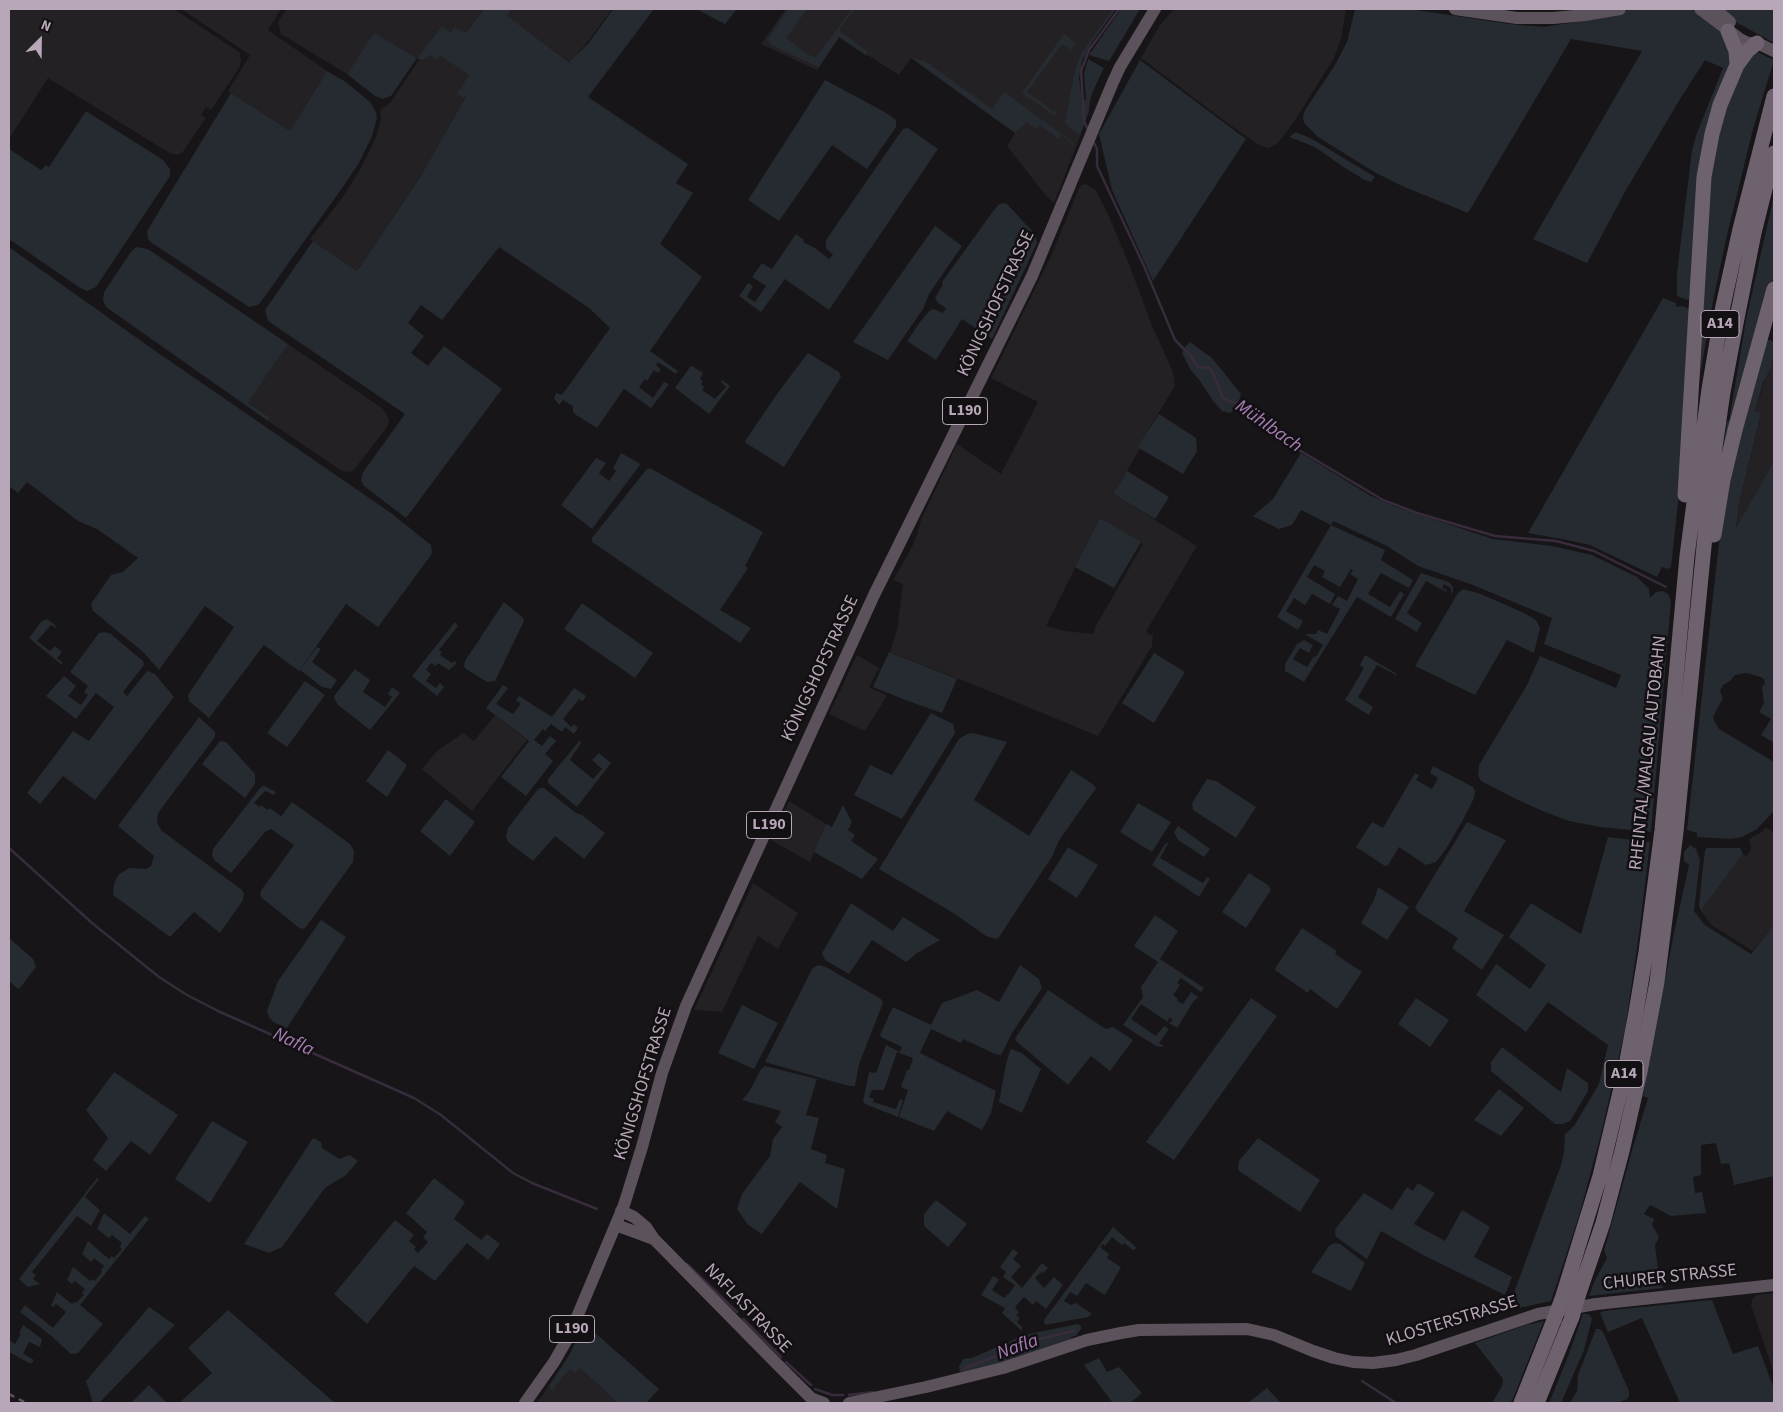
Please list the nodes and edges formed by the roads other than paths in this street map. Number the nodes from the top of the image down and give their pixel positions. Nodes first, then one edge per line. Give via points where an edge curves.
1 (1155, 9) edge
2 (1455, 9) edge
3 (1620, 9) edge
4 (1700, 9) edge
5 (1715, 9) edge
6 (1602, 10) edge
7 (1728, 32) junction
8 (1757, 43) junction
9 (1774, 51) edge
10 (1736, 64) junction
11 (1774, 96) edge
12 (1774, 153) edge
13 (1774, 289) edge
14 (1687, 556) junction
15 (1699, 586) junction
16 (1668, 837) junction
17 (619, 1218) junction
18 (1774, 1285) edge
19 (1571, 1305) junction
20 (821, 1402) edge
21 (525, 1403) edge
22 (849, 1403) edge
23 (1522, 1403) edge
24 (1537, 1403) edge

1 - 17 main road, KÖNIGSHOFSTRASSE / L190 via 1120,67 1032,276 874,595 686,1006 662,1073
2 - 6 main road via 1518,18 1562,18
3 - 6 main road
4 - 7 main road
5 - 8 main road
7 - 8 main road via 1748,43
7 - 10 highway via 1736,51
8 - 9 main road
8 - 10 highway
10 - 14 highway via 1720,105 1704,177 1682,531
11 - 14 highway, RHEINTAL/WALGAU AUTOBAHN / A14 via 1723,306
12 - 15 highway, RHEINTAL/WALGAU AUTOBAHN / A14 via 1754,233 1724,392
13 - 15 highway via 1723,480 1710,563
14 - 16 highway, RHEINTAL/WALGAU AUTOBAHN / A14
15 - 16 highway, RHEINTAL/WALGAU AUTOBAHN / A14
16 - 19 highway, RHEINTAL/WALGAU AUTOBAHN / A14 via 1625,1070
17 - 20 main road, NAFLASTRASSE via 639,1221 646,1227 778,1366 806,1393
17 - 21 main road, L190 via 569,1336
18 - 19 main road, CHURER STRASSE
19 - 22 main road, KLOSTERSTRASSE via 1512,1321 1406,1358 1373,1362 1334,1358 1274,1335 1247,1329 1139,1330 1080,1342 1003,1368
19 - 23 highway, RHEINTAL/WALGAU AUTOBAHN / A14, bridge via 1554,1320
19 - 24 highway, RHEINTAL/WALGAU AUTOBAHN / A14

